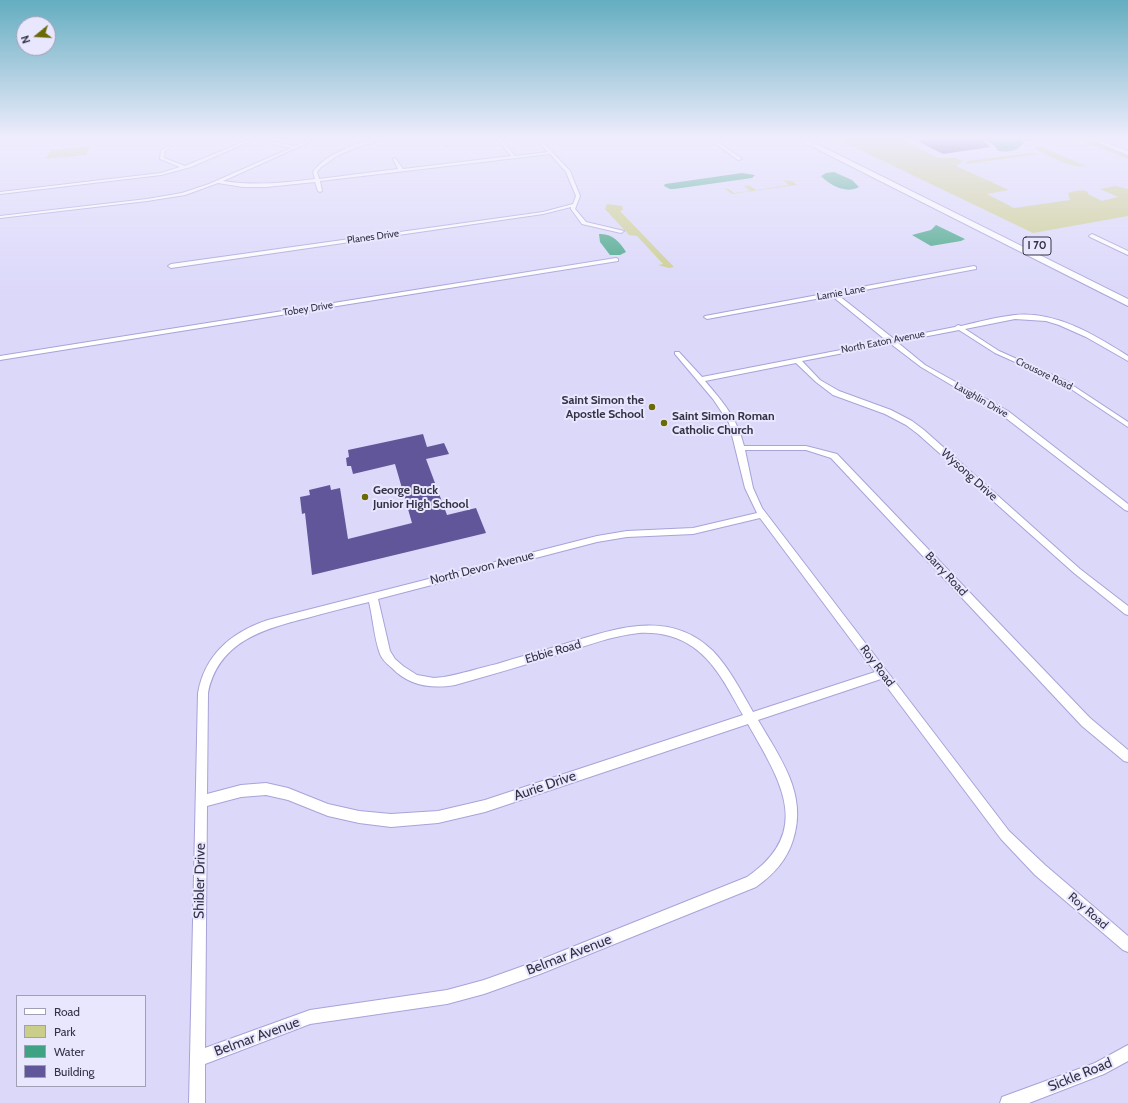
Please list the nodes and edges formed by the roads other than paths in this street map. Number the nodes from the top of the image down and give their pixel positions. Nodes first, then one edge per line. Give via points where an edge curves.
1 (23, 190) edge
2 (193, 190) edge
3 (576, 190) edge
4 (901, 190) edge
5 (0, 193) edge
6 (946, 201) dead end
7 (573, 207) junction
8 (0, 217) edge
9 (621, 231) dead end
10 (1092, 236) dead end
11 (1128, 253) edge
12 (1056, 256) dead end
13 (616, 260) dead end
14 (171, 266) dead end
15 (974, 268) dead end
16 (833, 294) junction
17 (1128, 303) edge
18 (707, 317) dead end
19 (958, 327) junction
20 (892, 341) junction
21 (677, 353) dead end
22 (0, 358) edge
23 (1128, 359) edge
24 (797, 360) junction
25 (699, 380) junction
26 (1128, 425) edge
27 (740, 448) junction
28 (1128, 508) edge
29 (762, 515) junction
30 (373, 596) junction
31 (1128, 611) edge
32 (216, 662) joint
33 (882, 674) junction
34 (750, 717) junction
35 (1128, 757) edge
36 (201, 802) junction
37 (1128, 945) edge
38 (1128, 1053) edge
39 (197, 1059) junction
40 (196, 1103) edge
41 (1008, 1103) edge

1 - 5 street
2 - 8 street via 160,198
3 - 7 street via 578,196
4 - 17 highway, I 70
6 - 12 highway, I 70
7 - 9 street via 584,223
7 - 14 street, Planes Drive
10 - 11 street
13 - 22 street, Tobey Drive
15 - 16 street, Larnie Lane
16 - 18 street, Larnie Lane
16 - 20 street, Laughlin Drive
19 - 20 street, North Eaton Avenue
19 - 23 street, North Eaton Avenue via 1018,316 1039,318 1084,333
19 - 26 street, Crousore Road via 996,352 1064,382
20 - 24 street, North Eaton Avenue
20 - 28 street, Laughlin Drive via 923,366 1005,413
21 - 25 street, Roy Road
24 - 25 street, North Eaton Avenue
24 - 31 street, Wysong Drive via 832,391 895,415 920,432 1076,571
25 - 27 street, Roy Road via 730,418
27 - 29 street, Roy Road via 749,490
27 - 35 street, Barry Road via 806,448 834,456 1086,722
29 - 30 street, North Devon Avenue via 693,531 632,533 605,537
29 - 33 street, Roy Road
30 - 32 street, North Devon Avenue via 258,628 230,646
30 - 34 street, Ebbie Road via 389,660 403,673 421,681 452,681 627,631 657,629 682,636 705,649 722,668
32 - 36 street, Shibler Drive via 204,689
33 - 34 street, Aurie Drive
33 - 37 street, Roy Road via 1005,835 1040,870
34 - 36 street, Aurie Drive via 485,806 441,817 403,820 360,818 336,813 268,789 236,792
34 - 39 street, Belmar Avenue via 780,768 789,790 792,820 787,843 778,859 757,879 548,964 480,988 447,996 310,1017
36 - 39 street, Shibler Drive
38 - 41 street, Sickle Road via 1099,1069
39 - 40 street, Shibler Drive

